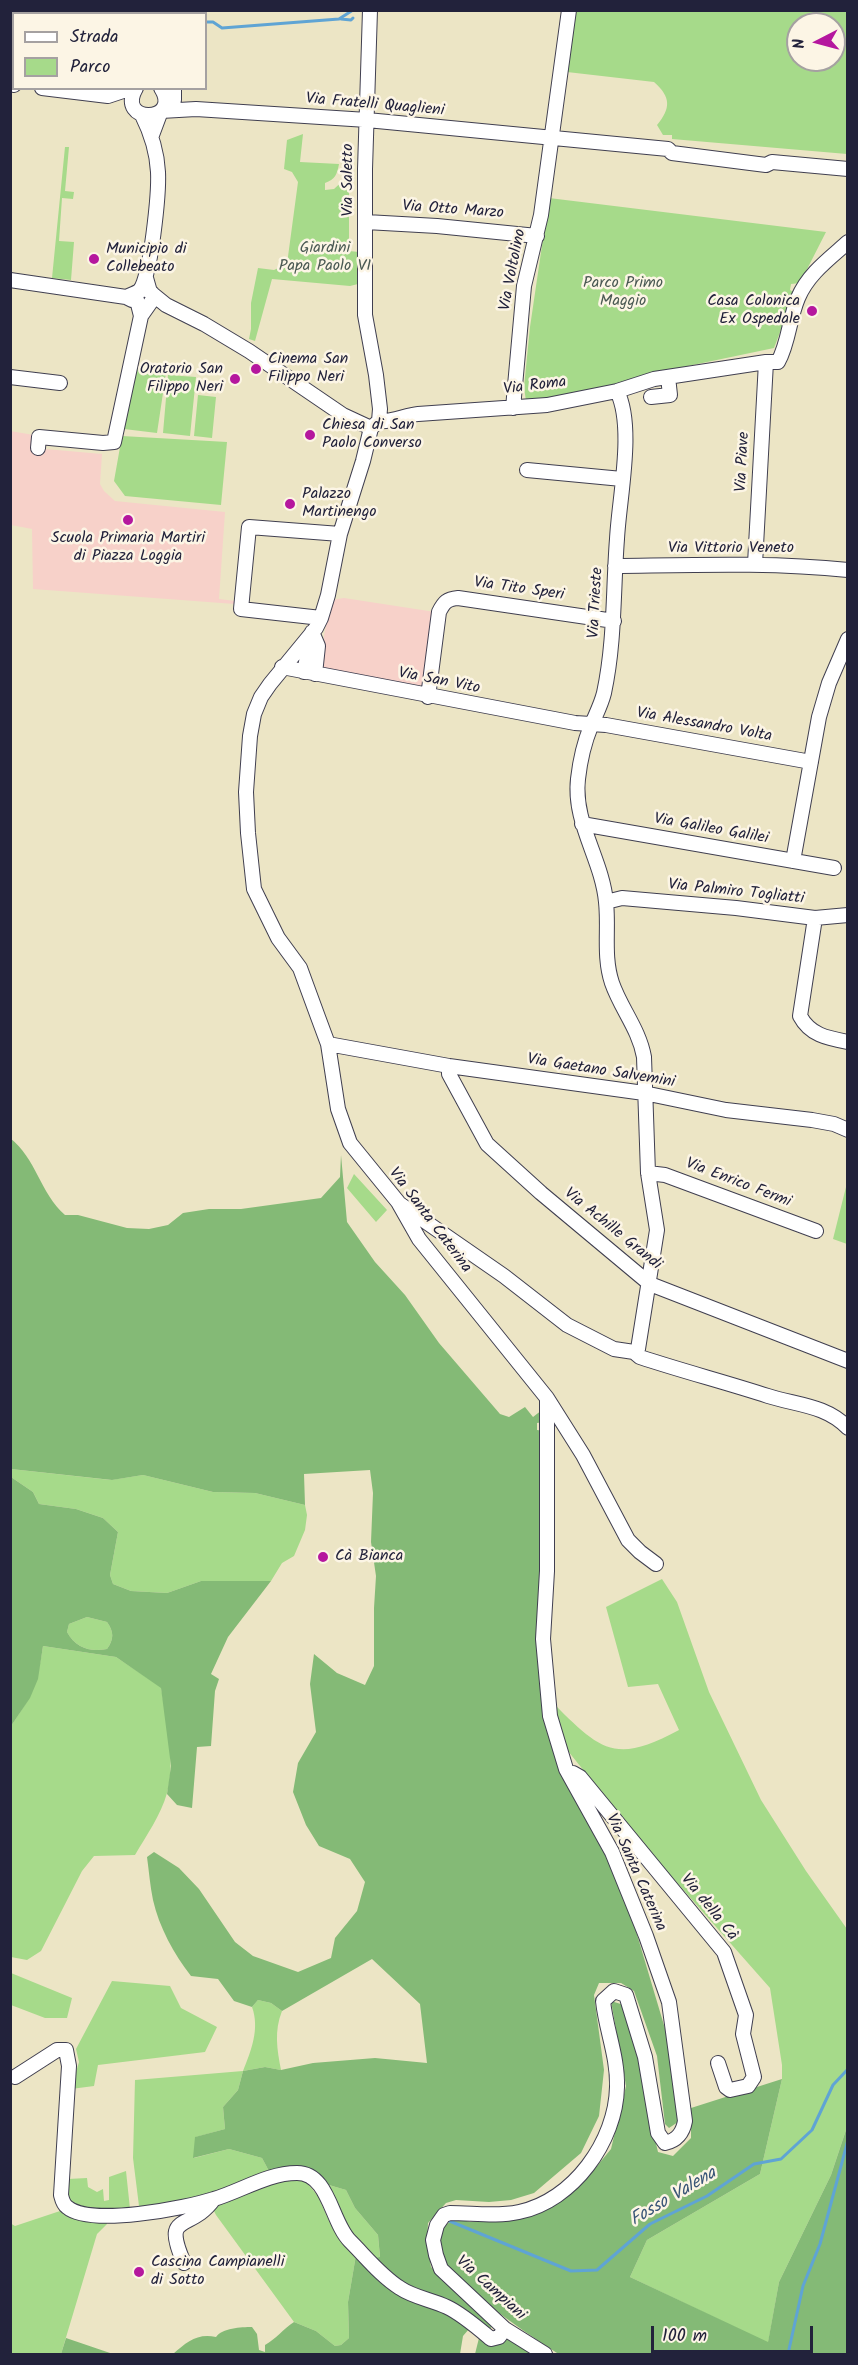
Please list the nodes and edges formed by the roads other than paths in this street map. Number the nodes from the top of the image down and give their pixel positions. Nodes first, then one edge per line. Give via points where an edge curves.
1 (370, 10) edge
2 (569, 10) edge
3 (58, 90) edge
4 (128, 90) edge
5 (134, 90) edge
6 (168, 92) edge
7 (108, 96) junction
8 (196, 109) junction
9 (138, 111) junction
10 (161, 111) junction
11 (367, 120) junction
12 (152, 135) junction
13 (552, 138) junction
14 (848, 169) edge
15 (366, 222) junction
16 (537, 236) junction
17 (848, 242) edge
18 (10, 280) edge
19 (141, 297) junction
20 (766, 362) junction
21 (10, 377) edge
22 (668, 377) junction
23 (60, 383) dead end
24 (617, 391) junction
25 (651, 397) dead end
26 (513, 408) junction
27 (375, 424) junction
28 (38, 448) dead end
29 (527, 470) dead end
30 (622, 479) junction
31 (334, 534) junction
32 (755, 564) junction
33 (615, 566) junction
34 (848, 570) edge
35 (321, 618) junction
36 (614, 621) junction
37 (312, 632) junction
38 (848, 639) edge
39 (282, 668) junction
40 (310, 673) junction
41 (428, 697) junction
42 (591, 725) junction
43 (811, 762) junction
44 (582, 824) junction
45 (793, 861) junction
46 (834, 868) dead end
47 (605, 896) junction
48 (848, 915) edge
49 (815, 918) junction
50 (848, 1042) edge
51 (328, 1044) junction
52 (350, 1048) junction
53 (449, 1066) junction
54 (332, 1068) junction
55 (644, 1093) junction
56 (848, 1130) edge
57 (648, 1173) junction
58 (398, 1202) junction
59 (816, 1231) dead end
60 (650, 1284) junction
61 (634, 1352) junction
62 (848, 1361) edge
63 (547, 1398) junction
64 (848, 1428) edge
65 (656, 1564) dead end
66 (566, 1769) junction
67 (606, 1997) joint
68 (718, 2063) dead end
69 (15, 2078) dead end
70 (214, 2199) junction
71 (184, 2263) dead end
72 (505, 2329) junction
73 (545, 2355) edge

1 - 11 street, Via Saletto
2 - 13 street
3 - 7 street
4 - 7 street
5 - 9 street
6 - 8 street, Via Fratelli Quaglieni
6 - 10 street
7 - 9 street
8 - 10 street, Via Fratelli Quaglieni
8 - 11 street, Via Fratelli Quaglieni
9 - 10 street, Via Fratelli Quaglieni via 152,116
9 - 12 street
10 - 12 street
11 - 13 street, Via Fratelli Quaglieni
11 - 15 street, Via Saletto
12 - 19 street via 158,182
13 - 14 street, Via Fratelli Quaglieni via 668,149 673,146
13 - 16 street, Via Voltolino
15 - 16 street, Via Otto Marzo
15 - 27 street, Via Saletto via 365,315 380,409
16 - 26 street, Via Voltolino via 524,286
17 - 20 street via 811,276 797,299 778,362
18 - 19 street
19 - 27 street via 204,324 343,415
19 - 28 street via 114,442 39,437
20 - 22 street, Via Roma
20 - 32 street, Via Piave
21 - 23 street
22 - 24 street, Via Roma
22 - 25 street via 670,395
24 - 26 street, Via Roma
24 - 30 street, Via Trieste via 624,410
26 - 27 street, Via Roma via 404,415
27 - 31 street, Via Saletto
29 - 30 street
30 - 33 street, Via Trieste
31 - 35 street, Via Saletto via 328,595
31 - 35 street via 249,527 241,609
32 - 33 street, Via Vittorio Veneto
32 - 34 street, Via Vittorio Veneto
33 - 36 street, Via Trieste
35 - 37 street, Via Saletto
36 - 41 street, Via Tito Speri via 449,599 443,603 438,622
36 - 42 street, Via Trieste via 605,690
37 - 39 street, Via Saletto
37 - 40 street via 318,646
38 - 43 street via 822,706
39 - 40 street, Via San Vito
39 - 51 street, Via Santa Caterina via 261,697 250,736 246,792 251,872 266,917 300,968
40 - 41 street, Via San Vito
41 - 42 street, Via San Vito
42 - 43 street, Via Alessandro Volta
42 - 44 street via 578,781
43 - 45 street
44 - 45 street, Via Galileo Galilei
44 - 47 street
45 - 46 street, Via Galileo Galilei
47 - 49 street, Via Palmiro Togliatti
47 - 55 street via 606,960 612,984 640,1040
48 - 49 street, Via Palmiro Togliatti
49 - 50 street via 800,1016 806,1028
51 - 52 street, Via Gaetano Salvemini
51 - 54 street, Via Santa Caterina
52 - 53 street, Via Gaetano Salvemini
52 - 54 street via 339,1054
53 - 55 street, Via Gaetano Salvemini
53 - 60 street, Via Achille Grandi via 449,1074 487,1144
54 - 58 street, Via Santa Caterina via 338,1109 350,1143
55 - 56 street, Via Gaetano Salvemini via 726,1110 812,1120
55 - 57 street
57 - 59 street, Via Enrico Fermi via 665,1174
57 - 60 street via 657,1230
58 - 61 street via 567,1325 614,1349
58 - 63 street, Via Santa Caterina via 419,1239
60 - 61 street via 638,1349
60 - 62 street, Via Achille Grandi
61 - 64 street via 682,1370 815,1407
63 - 65 street, Via Santa Caterina via 583,1455 628,1540
63 - 66 street, Via Santa Caterina via 543,1639 550,1716
66 - 67 street, Via Santa Caterina via 612,1852 669,2002 685,2121 683,2132 673,2140 665,2142 658,2133 645,2057 626,1995 614,1991
66 - 68 street, Via della Cà via 580,1777 724,1952 746,2015 743,2034 752,2063 752,2083 730,2090
67 - 72 street, Via Campiani via 603,2001 617,2088 603,2144 589,2166 548,2201 520,2212 441,2213 437,2225 433,2240 441,2269
69 - 70 street via 57,2050 66,2050 69,2066 61,2195 66,2207 100,2217
70 - 71 street via 199,2215 176,2229 174,2240
70 - 72 street via 284,2175 310,2176 325,2190 344,2235 400,2289 449,2308 491,2339 499,2337
72 - 73 street, Via Campiani

